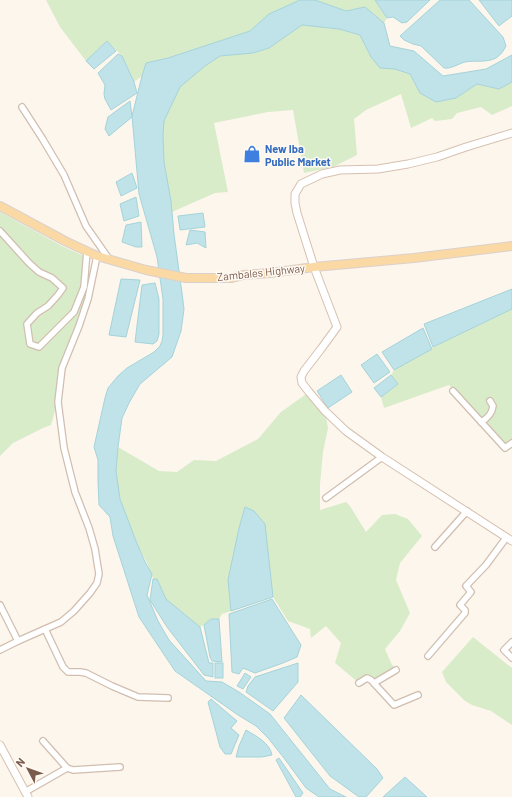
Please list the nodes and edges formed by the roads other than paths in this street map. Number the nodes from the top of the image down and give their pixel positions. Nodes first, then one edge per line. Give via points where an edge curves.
1 (22, 107) dead end
2 (512, 133) edge
3 (0, 206) edge
4 (0, 231) edge
5 (512, 246) edge
6 (87, 251) junction
7 (97, 256) junction
8 (110, 260) junction
9 (314, 267) junction
10 (453, 391) dead end
11 (490, 401) dead end
12 (481, 422) junction
13 (512, 444) edge
14 (382, 457) junction
15 (326, 498) dead end
16 (467, 511) junction
17 (510, 539) edge
18 (435, 547) dead end
19 (0, 605) edge
20 (45, 629) junction
21 (18, 641) junction
22 (512, 642) edge
23 (0, 650) edge
24 (428, 656) dead end
25 (512, 658) edge
26 (396, 670) dead end
27 (374, 683) junction
28 (359, 684) dead end
29 (418, 695) dead end
30 (168, 698) dead end
31 (43, 741) dead end
32 (0, 745) edge
33 (120, 767) dead end
34 (67, 768) junction
35 (26, 794) edge

1 - 8 street via 64,175 86,226
2 - 9 street via 437,157 408,164 340,170 322,174 301,184 295,194 295,203
3 - 6 main road, Zambales Highway
4 - 6 street via 29,263 63,288 48,306 27,324 30,344 38,347 74,312 84,287
5 - 9 main road, Zambales Highway
6 - 7 main road, Zambales Highway
7 - 8 main road, Zambales Highway
7 - 20 street via 88,299 62,368 58,402 64,448 75,492 95,549 98,578 90,593 74,611 61,622
8 - 9 main road, Zambales Highway via 183,278 232,278
9 - 14 street via 337,327 304,371 302,383 346,431
10 - 12 street
11 - 12 street via 493,406 492,412
12 - 13 street via 505,448
14 - 15 street
14 - 16 street
16 - 17 street
16 - 18 street
17 - 24 street via 466,586 471,592 460,605 465,613
19 - 21 street
20 - 21 street
20 - 30 street via 63,667 68,672 86,673 138,697
21 - 23 street
22 - 25 street via 504,650
26 - 27 street
27 - 28 street via 367,678
27 - 29 street via 394,705
31 - 34 street
32 - 35 street
33 - 34 street via 73,770
34 - 35 street

